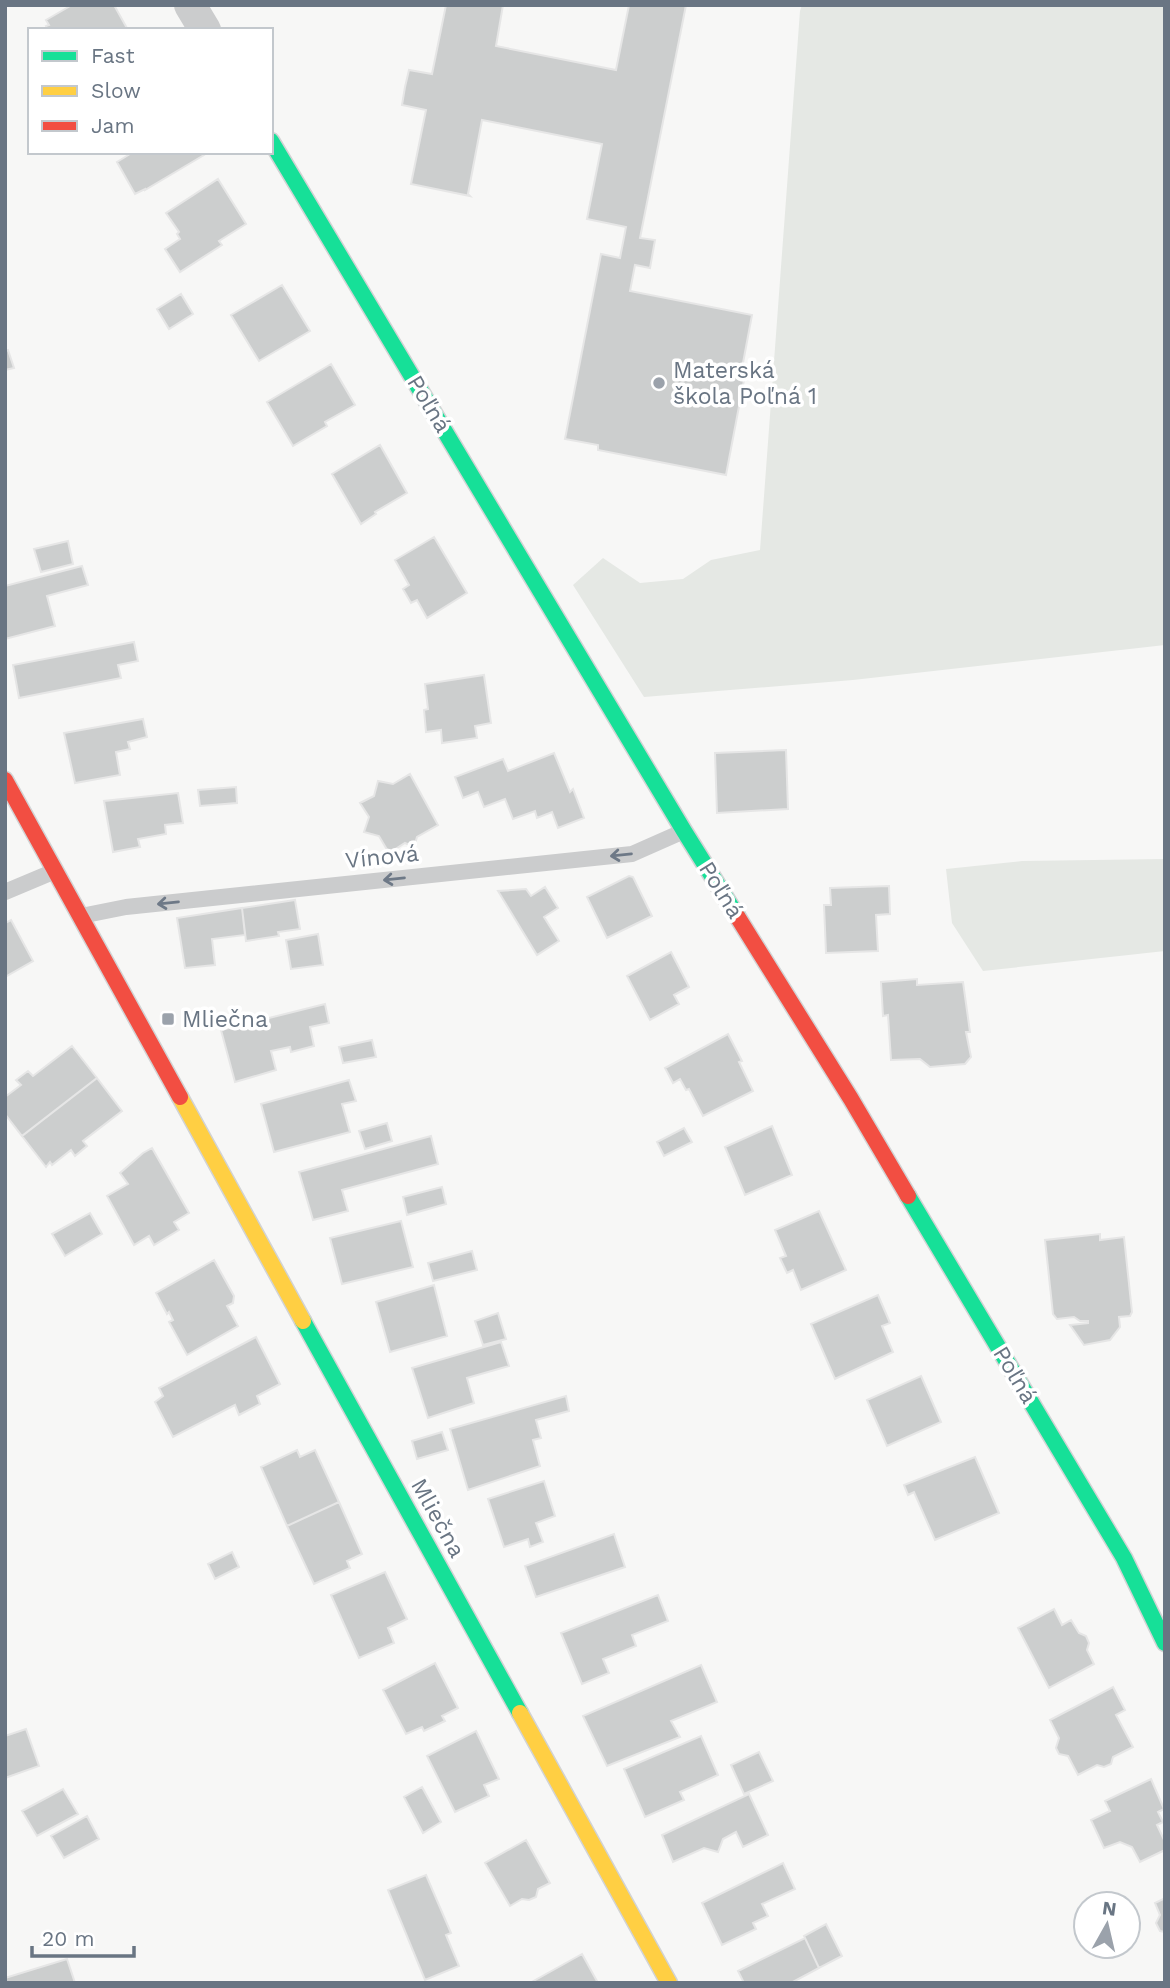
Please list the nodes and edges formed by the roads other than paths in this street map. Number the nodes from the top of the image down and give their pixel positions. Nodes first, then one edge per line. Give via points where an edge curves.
1 (190, 5) edge
2 (204, 28) edge
3 (273, 144) edge
4 (5, 780) edge
5 (684, 831) junction
6 (55, 871) junction
7 (5, 892) edge
8 (81, 916) junction
9 (1165, 1643) edge
10 (669, 1983) edge

1 - 2 street
3 - 5 street, Poľná
4 - 6 street, Mliečna
5 -> 8 lane, Vínová via 632,854
5 - 9 street, Poľná via 851,1099 1124,1558
6 - 7 lane
6 - 8 street, Mliečna
8 - 10 street, Mliečna

